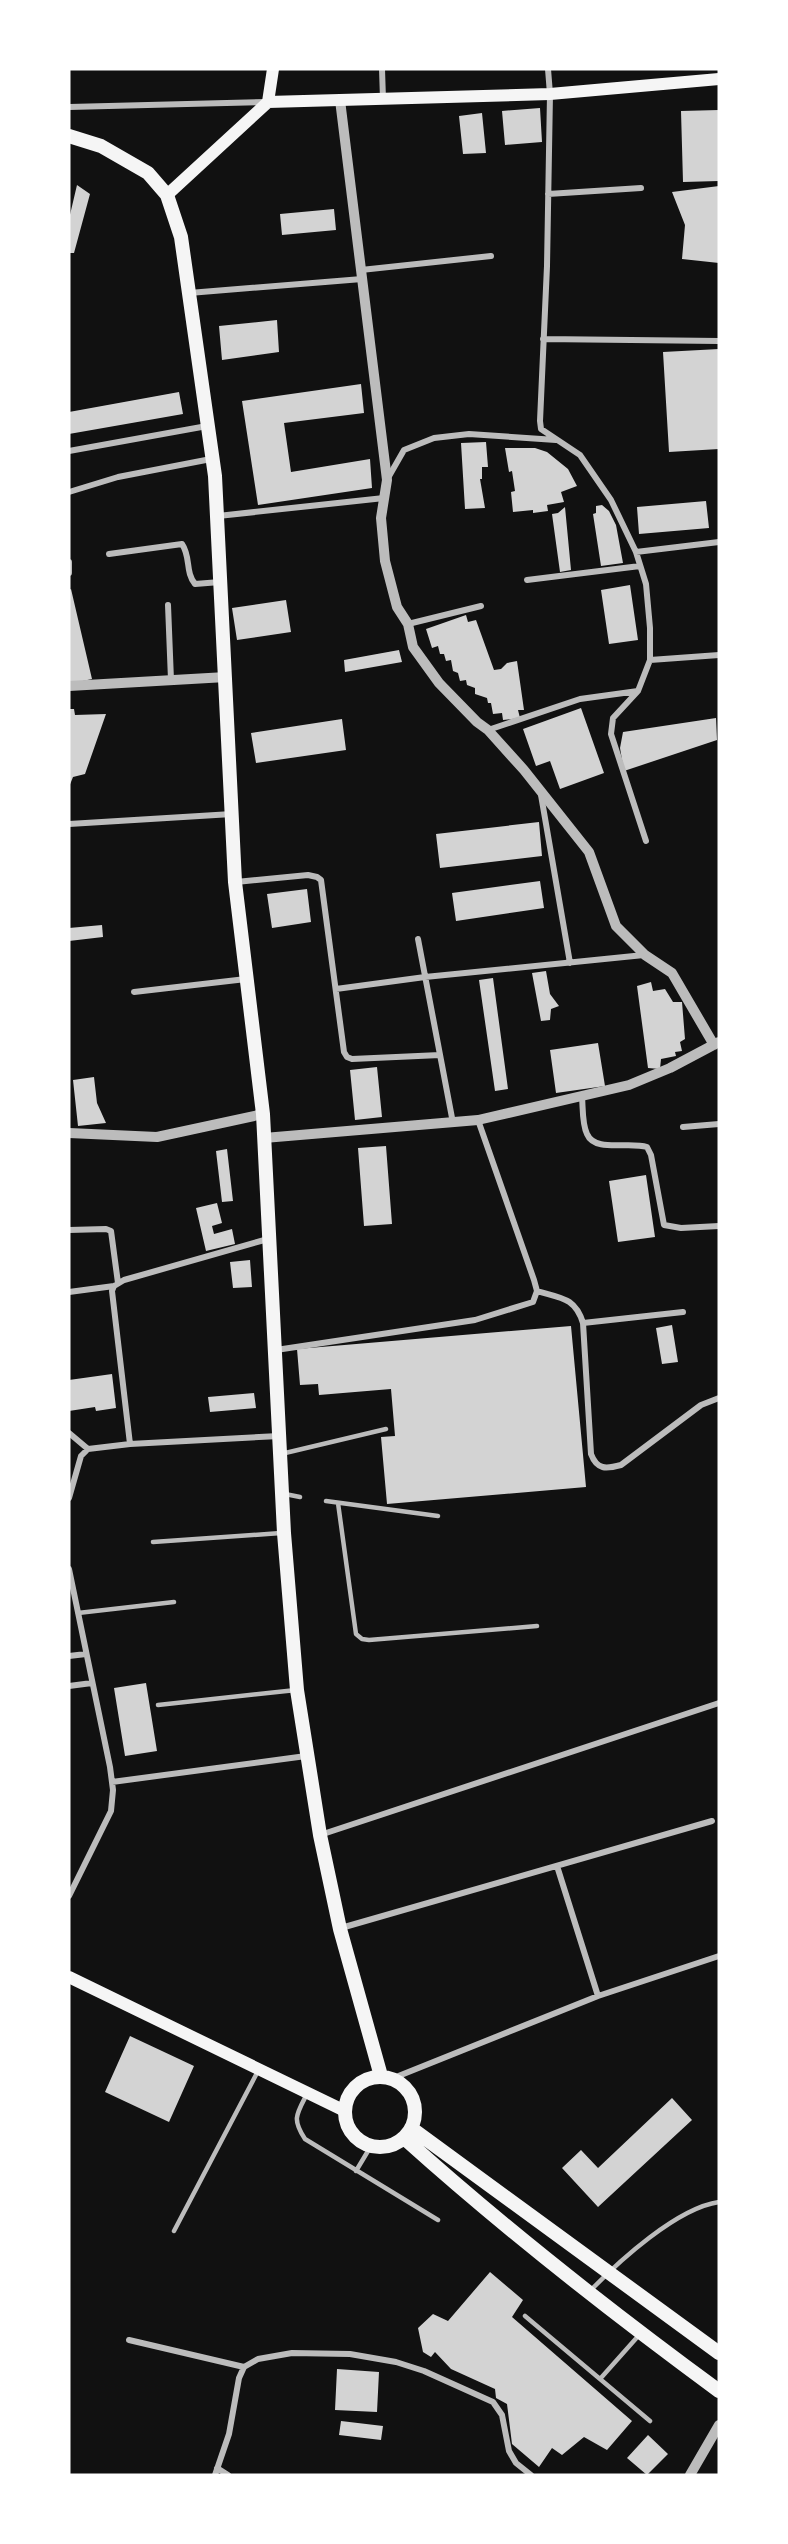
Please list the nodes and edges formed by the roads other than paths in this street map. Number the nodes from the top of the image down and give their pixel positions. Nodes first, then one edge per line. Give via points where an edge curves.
1 (273, 69) edge
2 (381, 69) edge
3 (548, 69) edge
4 (719, 79) edge
5 (550, 94) junction
6 (383, 99) junction
7 (340, 100) junction
8 (268, 102) junction
9 (69, 107) edge
10 (69, 136) edge
11 (641, 188) dead end
12 (548, 194) junction
13 (167, 195) junction
14 (491, 256) dead end
15 (362, 274) junction
16 (189, 293) junction
17 (543, 339) junction
18 (719, 340) edge
19 (208, 426) junction
20 (560, 441) junction
21 (69, 451) edge
22 (212, 458) junction
23 (387, 480) junction
24 (69, 492) edge
25 (384, 498) junction
26 (217, 516) junction
27 (719, 542) edge
28 (636, 552) junction
29 (109, 554) dead end
30 (69, 562) edge
31 (640, 566) junction
32 (69, 573) edge
33 (527, 580) dead end
34 (221, 582) junction
35 (168, 604) dead end
36 (481, 606) dead end
37 (408, 624) junction
38 (719, 655) edge
39 (650, 660) junction
40 (226, 676) junction
41 (171, 680) junction
42 (69, 686) edge
43 (638, 691) junction
44 (488, 730) junction
45 (540, 791) junction
46 (232, 814) junction
47 (69, 824) edge
48 (646, 841) dead end
49 (236, 882) junction
50 (418, 939) dead end
51 (645, 955) junction
52 (570, 963) junction
53 (425, 977) junction
54 (246, 979) junction
55 (336, 989) junction
56 (134, 992) dead end
57 (717, 1043) edge
58 (440, 1055) junction
59 (582, 1097) junction
60 (263, 1114) junction
61 (478, 1120) junction
62 (453, 1124) junction
63 (719, 1124) edge
64 (683, 1126) dead end
65 (69, 1133) edge
66 (264, 1138) junction
67 (719, 1226) edge
68 (69, 1230) edge
69 (271, 1238) junction
70 (116, 1284) junction
71 (537, 1291) junction
72 (69, 1292) edge
73 (683, 1311) dead end
74 (583, 1323) junction
75 (275, 1350) junction
76 (719, 1398) edge
77 (386, 1429) dead end
78 (69, 1433) edge
79 (280, 1436) junction
80 (130, 1443) junction
81 (88, 1449) junction
82 (281, 1454) junction
83 (282, 1494) junction
84 (300, 1497) dead end
85 (69, 1498) edge
86 (326, 1501) dead end
87 (338, 1503) junction
88 (438, 1516) dead end
89 (284, 1533) junction
90 (153, 1542) dead end
91 (69, 1569) edge
92 (174, 1602) dead end
93 (78, 1613) junction
94 (537, 1626) dead end
95 (86, 1654) junction
96 (69, 1656) edge
97 (92, 1683) junction
98 (69, 1686) edge
99 (297, 1690) junction
100 (719, 1703) edge
101 (158, 1705) dead end
102 (306, 1756) junction
103 (112, 1782) junction
104 (712, 1821) dead end
105 (320, 1835) junction
106 (557, 1866) junction
107 (69, 1896) edge
108 (340, 1929) junction
109 (719, 1956) edge
110 (69, 1977) edge
111 (598, 1996) junction
112 (260, 2068) junction
113 (386, 2078) junction
114 (308, 2092) junction
115 (345, 2111) junction
116 (407, 2133) junction
117 (371, 2146) junction
118 (356, 2171) junction
119 (719, 2202) edge
120 (438, 2220) dead end
121 (174, 2231) dead end
122 (607, 2273) junction
123 (588, 2293) junction
124 (525, 2316) dead end
125 (641, 2334) junction
126 (129, 2340) dead end
127 (719, 2353) edge
128 (244, 2367) junction
129 (600, 2379) junction
130 (719, 2391) edge
131 (650, 2421) dead end
132 (719, 2425) edge
133 (216, 2472) edge
134 (228, 2475) edge
135 (531, 2475) edge
136 (690, 2475) edge

1 - 8 main road
2 - 6 street
3 - 5 street
4 - 5 main road
5 - 6 main road
5 - 12 street
6 - 7 main road
7 - 8 main road
7 - 15 street
8 - 9 street
8 - 13 main road
10 - 13 highway via 100,146 148,174
11 - 12 street
12 - 17 street
13 - 16 highway via 181,237
14 - 15 street
15 - 16 street
15 - 23 street
16 - 19 highway
17 - 18 street
17 - 20 street via 541,429
19 - 21 street
19 - 22 highway
20 - 23 street via 469,434 434,438 404,450
20 - 28 street via 580,455 611,500
22 - 24 street via 118,477
22 - 26 highway
23 - 25 street
25 - 26 street
25 - 37 street via 381,518 385,561 397,607
26 - 34 highway
27 - 28 street
28 - 31 street
29 - 34 street via 182,544 189,576 195,584
30 - 32 street
31 - 33 street
31 - 39 street via 646,584
34 - 40 highway
35 - 41 street
36 - 37 street
37 - 44 street via 413,647 427,668
38 - 39 street
39 - 43 street
40 - 41 street
40 - 46 highway
41 - 42 street
43 - 44 street via 580,699
43 - 48 street via 613,718 611,734
44 - 45 street
45 - 51 street via 589,852 616,926
45 - 52 street
46 - 47 street
46 - 49 highway
49 - 54 highway
49 - 55 street via 308,875 321,880
50 - 53 street
51 - 52 street
51 - 57 street via 672,973
52 - 53 street
53 - 55 street
53 - 58 street
54 - 56 street
54 - 60 highway
55 - 58 street via 347,1057
57 - 59 street via 670,1068
58 - 62 street
59 - 61 street
59 - 67 street via 586,1133 591,1140 599,1146 647,1147 664,1225
60 - 65 street via 158,1137
60 - 66 highway
61 - 62 street
61 - 71 street
62 - 66 street
63 - 64 street
66 - 69 highway
68 - 70 street via 111,1231
69 - 70 street
69 - 75 highway
70 - 72 street
70 - 80 street via 112,1291
71 - 74 street via 572,1302
71 - 75 street via 533,1302 523,1307 476,1320
73 - 74 street
74 - 76 street via 591,1454 599,1467 621,1465 701,1405
75 - 79 highway
77 - 82 lane
78 - 81 street
79 - 80 street
79 - 82 highway
80 - 81 street
81 - 85 street via 81,1456
82 - 83 highway
83 - 84 lane
83 - 89 highway
86 - 87 lane
87 - 88 lane
87 - 94 lane via 356,1634 362,1639
89 - 90 lane
89 - 99 highway
91 - 93 street
92 - 93 lane
93 - 95 street
95 - 96 street
95 - 97 street
97 - 98 street
97 - 103 street
99 - 101 lane
99 - 102 highway
100 - 105 street
102 - 103 street
102 - 105 highway
103 - 107 street via 111,1810
104 - 106 street
105 - 108 highway
106 - 108 street
106 - 111 street
108 - 113 highway
109 - 111 street
110 - 112 main road
111 - 113 street
112 - 114 main road
112 - 121 lane
113 - 115 highway via 369,2078 359,2084 346,2101
113 - 116 highway via 402,2085 414,2104
114 - 115 main road
114 - 118 lane via 295,2116 298,2128 305,2139
115 - 117 highway via 352,2133
116 - 117 highway via 394,2144
116 - 122 highway
116 - 123 highway via 470,2197
117 - 118 lane
118 - 120 lane
119 - 122 lane via 659,2231
122 - 123 lane
122 - 127 highway
123 - 125 highway
124 - 129 lane
125 - 129 lane
125 - 130 highway
126 - 128 street
128 - 133 street
128 - 135 street via 258,2359 292,2353 350,2354 424,2371 493,2402 502,2415 509,2451
129 - 131 lane
132 - 136 street
133 - 134 street

